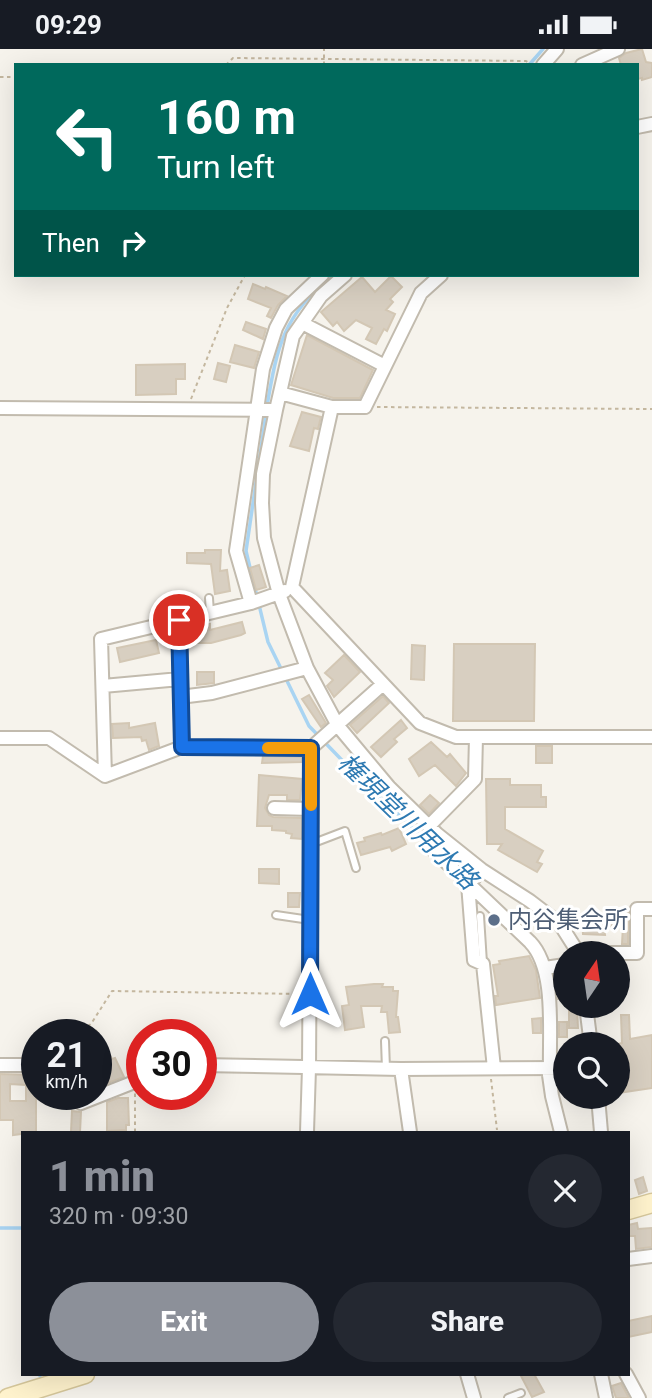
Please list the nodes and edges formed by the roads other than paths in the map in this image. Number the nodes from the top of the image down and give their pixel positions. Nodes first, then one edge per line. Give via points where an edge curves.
1 (557, 49) edge
2 (618, 49) edge
3 (545, 63) edge
4 (586, 63) edge
5 (320, 277) edge
6 (343, 277) edge
7 (439, 277) edge
8 (302, 323) junction
9 (276, 328) junction
10 (293, 336) junction
11 (385, 366) junction
12 (280, 393) junction
13 (331, 407) junction
14 (0, 408) edge
15 (257, 409) junction
16 (276, 409) junction
17 (292, 587) junction
18 (279, 594) junction
19 (209, 598) dead end
20 (251, 603) junction
21 (210, 613) junction
22 (179, 620) junction
23 (307, 669) junction
24 (180, 679) junction
25 (383, 684) junction
26 (103, 687) junction
27 (180, 697) junction
28 (338, 726) junction
29 (475, 737) junction
30 (652, 737) edge
31 (0, 738) edge
32 (182, 747) junction
33 (311, 748) junction
34 (105, 776) junction
35 (274, 808) dead end
36 (311, 809) junction
37 (433, 830) junction
38 (311, 844) junction
39 (356, 868) dead end
40 (482, 870) junction
41 (468, 884) junction
42 (652, 909) edge
43 (276, 915) dead end
44 (480, 916) dead end
45 (310, 920) junction
46 (571, 941) edge
47 (630, 953) edge
48 (483, 964) junction
49 (553, 967) edge
50 (545, 968) junction
51 (385, 1041) dead end
52 (0, 1065) edge
53 (21, 1065) edge
54 (217, 1065) edge
55 (309, 1068) junction
56 (492, 1068) junction
57 (549, 1068) junction
58 (553, 1068) edge
59 (386, 1069) junction
60 (401, 1069) junction
61 (599, 1109) edge
62 (307, 1131) edge
63 (410, 1131) edge
64 (561, 1131) edge
65 (601, 1131) edge
66 (652, 1203) edge
67 (630, 1209) edge
68 (652, 1256) edge
69 (630, 1259) edge
70 (80, 1376) edge
71 (468, 1376) edge
72 (601, 1376) edge
73 (627, 1376) edge
74 (521, 1393) dead end
75 (35, 1394) edge
76 (8, 1398) edge
77 (474, 1398) edge
78 (508, 1398) edge
79 (606, 1398) edge
80 (639, 1398) edge

1 - 3 street
2 - 4 street
5 - 9 street via 286,309
6 - 8 street via 321,296
7 - 11 street via 421,293
8 - 10 street
8 - 11 street
9 - 10 street
9 - 15 street
10 - 12 street
11 - 13 street via 365,407
12 - 13 street
12 - 16 street
13 - 17 street
14 - 15 street
15 - 16 street
15 - 20 street via 236,551
16 - 18 street via 262,503 264,538
17 - 18 street
17 - 25 street
18 - 20 street
18 - 23 street
19 - 21 lane
20 - 21 street
21 - 22 street
22 - 24 street
22 - 26 street via 101,639
23 - 27 street
23 - 28 street
24 - 26 street
24 - 27 street
25 - 28 street
25 - 29 street via 420,723 456,737
26 - 34 street
27 - 32 street
28 - 33 street
28 - 37 street
29 - 30 street
29 - 37 street via 475,779
31 - 34 street via 49,738
32 - 33 street
32 - 34 street
33 - 36 street
35 - 36 street
36 - 38 street
37 - 40 street
37 - 41 street via 428,845
38 - 39 lane via 345,831
38 - 45 street
40 - 41 street
40 - 46 street via 560,924
41 - 48 street via 474,960
41 - 50 street via 535,948
42 - 47 street via 637,909 638,953
43 - 45 lane
44 - 48 lane
45 - 55 street
48 - 56 street
49 - 50 street
50 - 57 street
51 - 59 lane
52 - 53 street
54 - 55 street
55 - 59 street
55 - 62 street
56 - 57 street
56 - 60 street
57 - 58 street
57 - 64 street
59 - 60 street
60 - 63 street
61 - 65 street
66 - 67 street
68 - 69 street
70 - 75 street
71 - 77 street
72 - 79 street
73 - 80 street
74 - 78 lane
75 - 76 street

